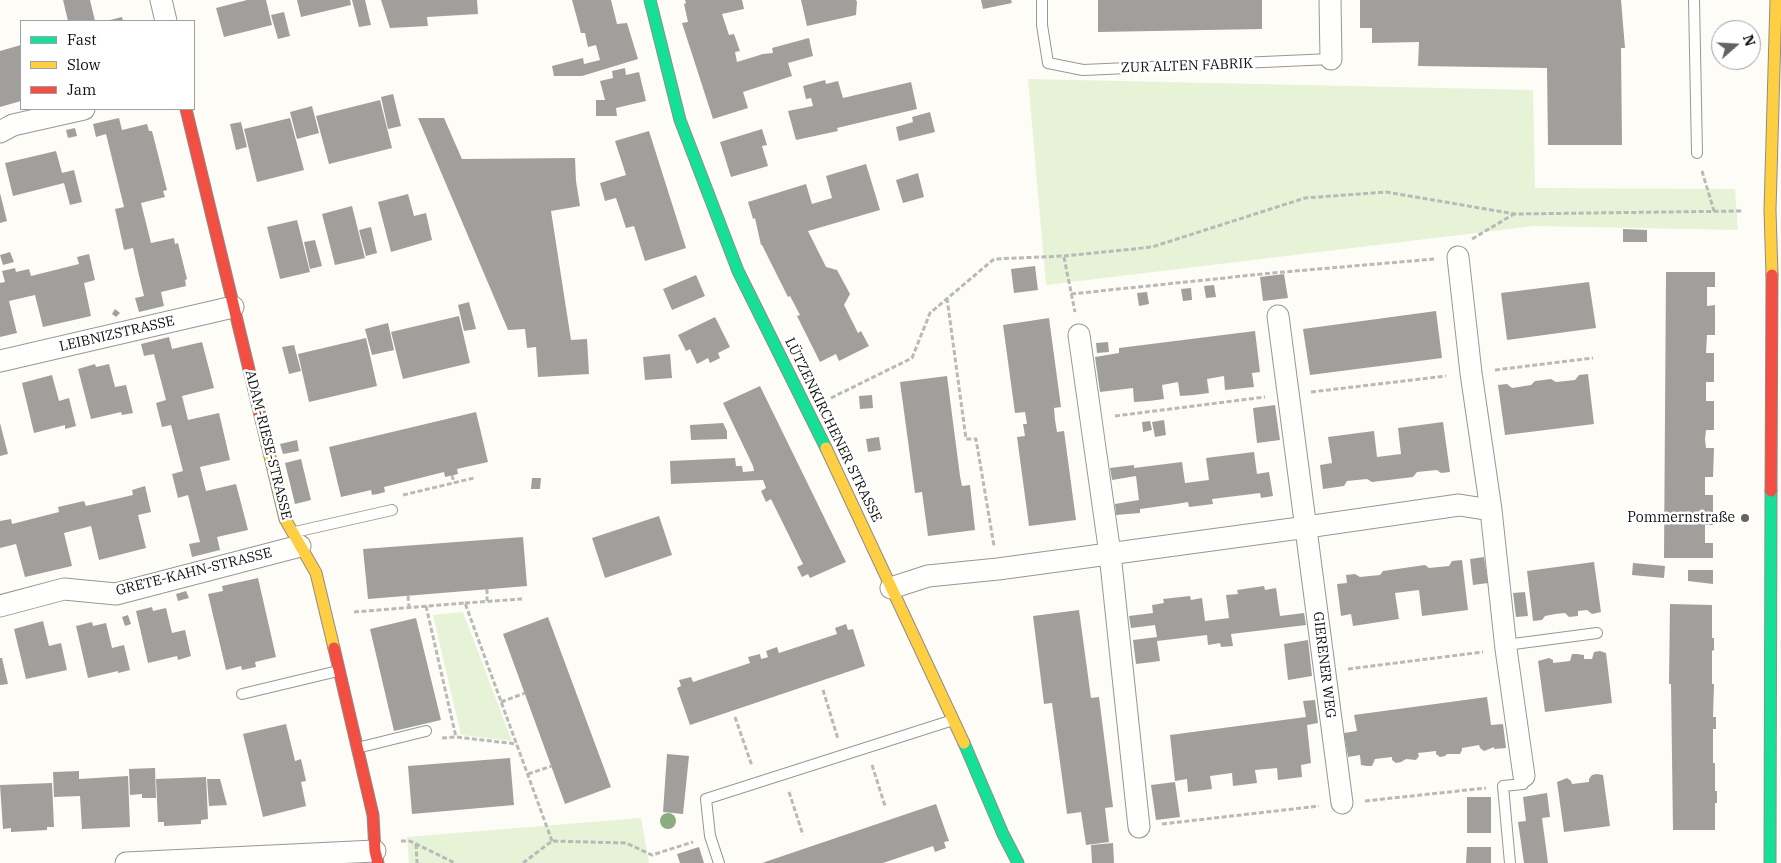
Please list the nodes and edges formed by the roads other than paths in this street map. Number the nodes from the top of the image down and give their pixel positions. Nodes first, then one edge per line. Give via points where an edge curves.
1 (161, 0) edge
2 (650, 0) edge
3 (1042, 0) edge
4 (1330, 0) edge
5 (1694, 0) edge
6 (1776, 0) edge
7 (166, 20) edge
8 (1331, 59) joint
9 (80, 110) edge
10 (186, 110) edge
11 (0, 132) edge
12 (1697, 153) road end
13 (1458, 258) road end
14 (1776, 277) edge
15 (233, 307) junction
16 (1278, 316) dead end
17 (1079, 335) road end
18 (0, 361) edge
19 (1776, 439) edge
20 (392, 510) dead end
21 (1491, 510) junction
22 (1307, 528) junction
23 (296, 539) junction
24 (1110, 554) junction
25 (891, 588) junction
26 (0, 606) edge
27 (1776, 609) edge
28 (1597, 633) dead end
29 (1506, 647) junction
30 (339, 671) junction
31 (242, 694) dead end
32 (954, 719) junction
33 (426, 732) dead end
34 (356, 748) junction
35 (1776, 756) edge
36 (1524, 776) joint
37 (1342, 803) dead end
38 (1138, 827) dead end
39 (376, 857) edge
40 (126, 863) edge
41 (720, 863) edge
42 (1018, 863) edge
43 (1510, 863) edge
44 (1770, 863) edge

1 - 7 street
2 - 25 street, LÜTZENKIRCHENER STRASSE via 680,120 727,245
3 - 8 lane, ZUR ALTEN FABRIK via 1048,63 1066,67 1083,70
4 - 8 street, ZUR ALTEN FABRIK
5 - 12 lane
6 - 14 street via 1770,210
9 - 11 street via 13,125
10 - 15 street, ADAM-RIESE-STRASSE
13 - 21 street
14 - 19 street
15 - 18 street, LEIBNIZSTRASSE
15 - 23 street, ADAM-RIESE-STRASSE via 285,519
16 - 22 street, GIERENER WEG
17 - 24 street
19 - 27 street
20 - 23 lane
21 - 22 street via 1459,505
21 - 29 street
22 - 24 street
22 - 37 street, GIERENER WEG
23 - 26 street, GRETE-KAHN-STRASSE via 116,594 64,589
23 - 30 street, ADAM-RIESE-STRASSE via 316,573
24 - 25 street via 928,576
24 - 38 street
25 - 32 street, LÜTZENKIRCHENER STRASSE
27 - 35 street
28 - 29 lane
29 - 36 street
30 - 31 lane
30 - 34 street, ADAM-RIESE-STRASSE
32 - 41 lane via 706,799 710,836
32 - 42 street, LÜTZENKIRCHENER STRASSE
33 - 34 lane
34 - 39 street, ADAM-RIESE-STRASSE via 373,815
35 - 44 street
36 - 43 lane via 1523,784 1503,786
39 - 40 street

